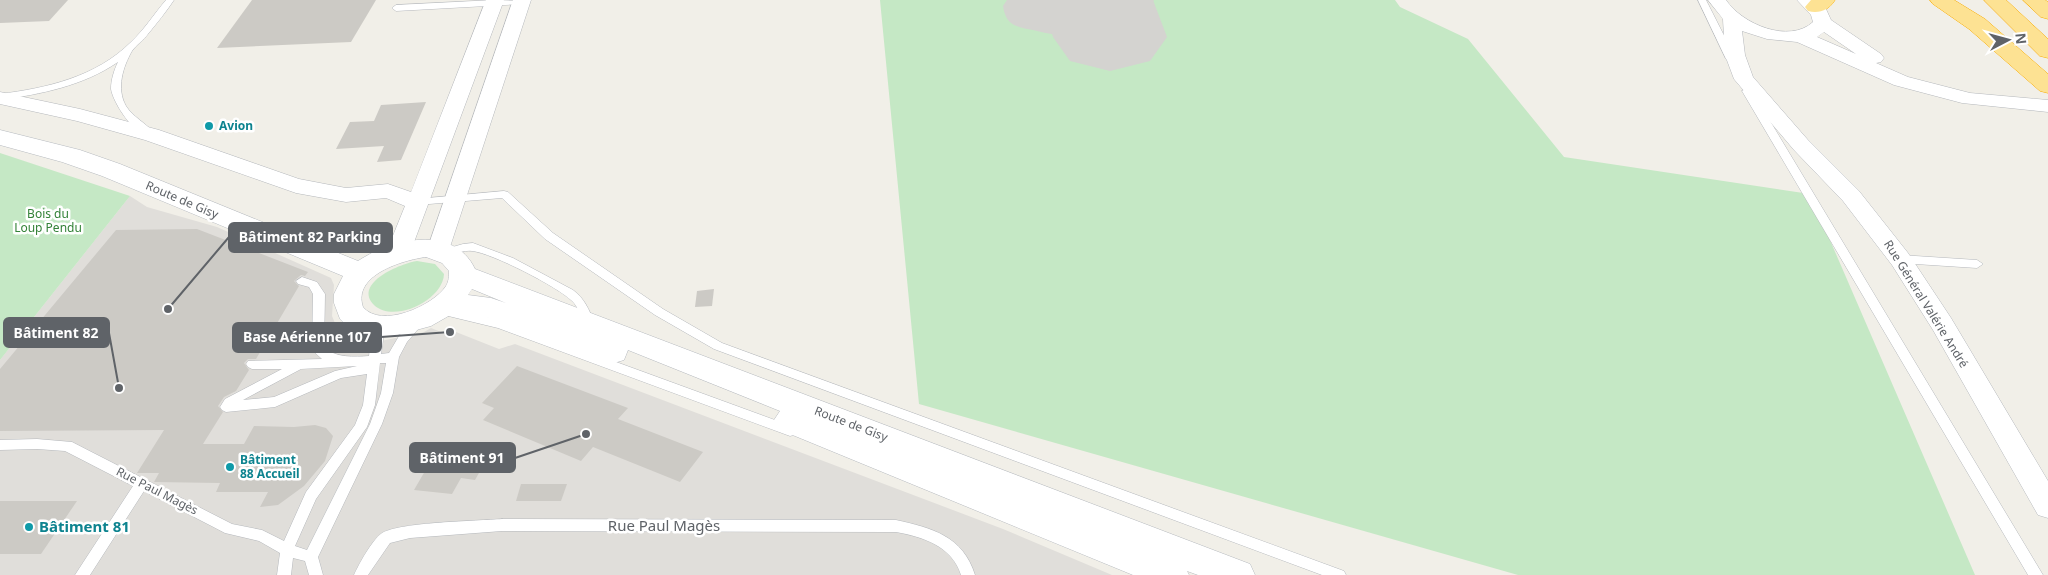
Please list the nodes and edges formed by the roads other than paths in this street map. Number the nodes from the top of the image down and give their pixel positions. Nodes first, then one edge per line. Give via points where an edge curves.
1 (170, 0) edge
2 (522, 0) edge
3 (1702, 0) edge
4 (1717, 0) edge
5 (1940, 0) edge
6 (1966, 0) edge
7 (1994, 0) edge
8 (2033, 0) edge
9 (494, 1) edge
10 (396, 8) dead end
11 (1817, 8) edge
12 (2048, 13) edge
13 (1732, 19) junction
14 (1767, 33) junction
15 (1799, 36) junction
16 (134, 45) junction
17 (1736, 45) junction
18 (2048, 51) edge
19 (2048, 78) edge
20 (2048, 86) edge
21 (0, 98) edge
22 (1969, 99) junction
23 (2048, 106) edge
24 (152, 135) junction
25 (0, 137) edge
26 (455, 198) junction
27 (417, 202) junction
28 (442, 251) junction
29 (398, 253) junction
30 (1900, 259) junction
31 (1976, 264) dead end
32 (361, 273) junction
33 (463, 275) junction
34 (302, 281) dead end
35 (435, 311) junction
36 (588, 322) junction
37 (379, 326) junction
38 (393, 357) junction
39 (352, 363) junction
40 (252, 364) dead end
41 (373, 364) junction
42 (301, 365) junction
43 (0, 445) edge
44 (142, 483) junction
45 (2048, 506) edge
46 (287, 550) junction
47 (311, 557) junction
48 (1101, 560) dead end
49 (1138, 568) edge
50 (82, 575) edge
51 (284, 575) edge
52 (316, 575) edge
53 (361, 575) edge
54 (968, 575) edge
55 (1172, 575) edge
56 (1238, 575) edge
57 (1339, 575) edge
58 (2036, 575) edge

1 - 16 lane
2 - 9 lane
2 - 26 street
3 - 58 lane via 1739,78
4 - 13 street via 1720,8
5 - 20 highway via 1977,24
6 - 19 highway
7 - 18 highway
8 - 12 highway
9 - 10 lane
9 - 27 street
11 - 15 street via 1819,29
11 - 22 street via 1902,76
13 - 14 street
13 - 17 street, Rue Général Valérie André
14 - 15 street
14 - 17 street
15 - 22 street via 1901,81
16 - 21 lane via 96,70 72,80 29,94
16 - 24 lane via 118,70 118,97 123,110
17 - 30 street, Rue Général Valérie André via 1735,55 1744,78 1801,145 1851,196
21 - 24 street
22 - 23 street
24 - 27 street via 296,186 346,194 388,192
25 - 32 street, Route de Gisy via 111,170
26 - 27 lane
26 - 28 street
26 - 57 lane via 504,194 549,236 659,312 718,346
27 - 29 street
28 - 29 street via 412,249
28 - 33 street via 452,255 460,264
28 - 36 lane via 482,249 557,284 584,308
29 - 32 street
30 - 31 lane
30 - 45 street, Rue Général Valérie André via 1942,324
32 - 37 street via 352,283 347,308 354,318
33 - 35 street via 460,284
33 - 36 street, Route de Gisy
34 - 39 lane via 317,286 318,350 326,356
35 - 37 street via 402,324
35 - 38 lane via 403,339
35 - 48 lane via 500,324 798,434
35 - 49 street, Route de Gisy via 491,308 660,369 1112,549
36 - 56 street, Route de Gisy
37 - 41 lane
38 - 41 lane
38 - 47 lane via 387,393 376,424
39 - 41 lane
39 - 42 lane
40 - 42 lane
41 - 42 lane via 334,376 275,402 227,405
41 - 46 lane via 369,404 361,427 311,496
43 - 44 lane, Rue Paul Magès via 67,446
44 - 46 lane, Rue Paul Magès via 230,528 262,536
44 - 50 lane
46 - 47 lane, Rue Paul Magès
46 - 51 lane
47 - 52 lane
49 - 55 street, Route de Gisy
53 - 54 lane, Rue Paul Magès via 386,538 410,532 502,525 896,526 921,531 941,540 956,553

